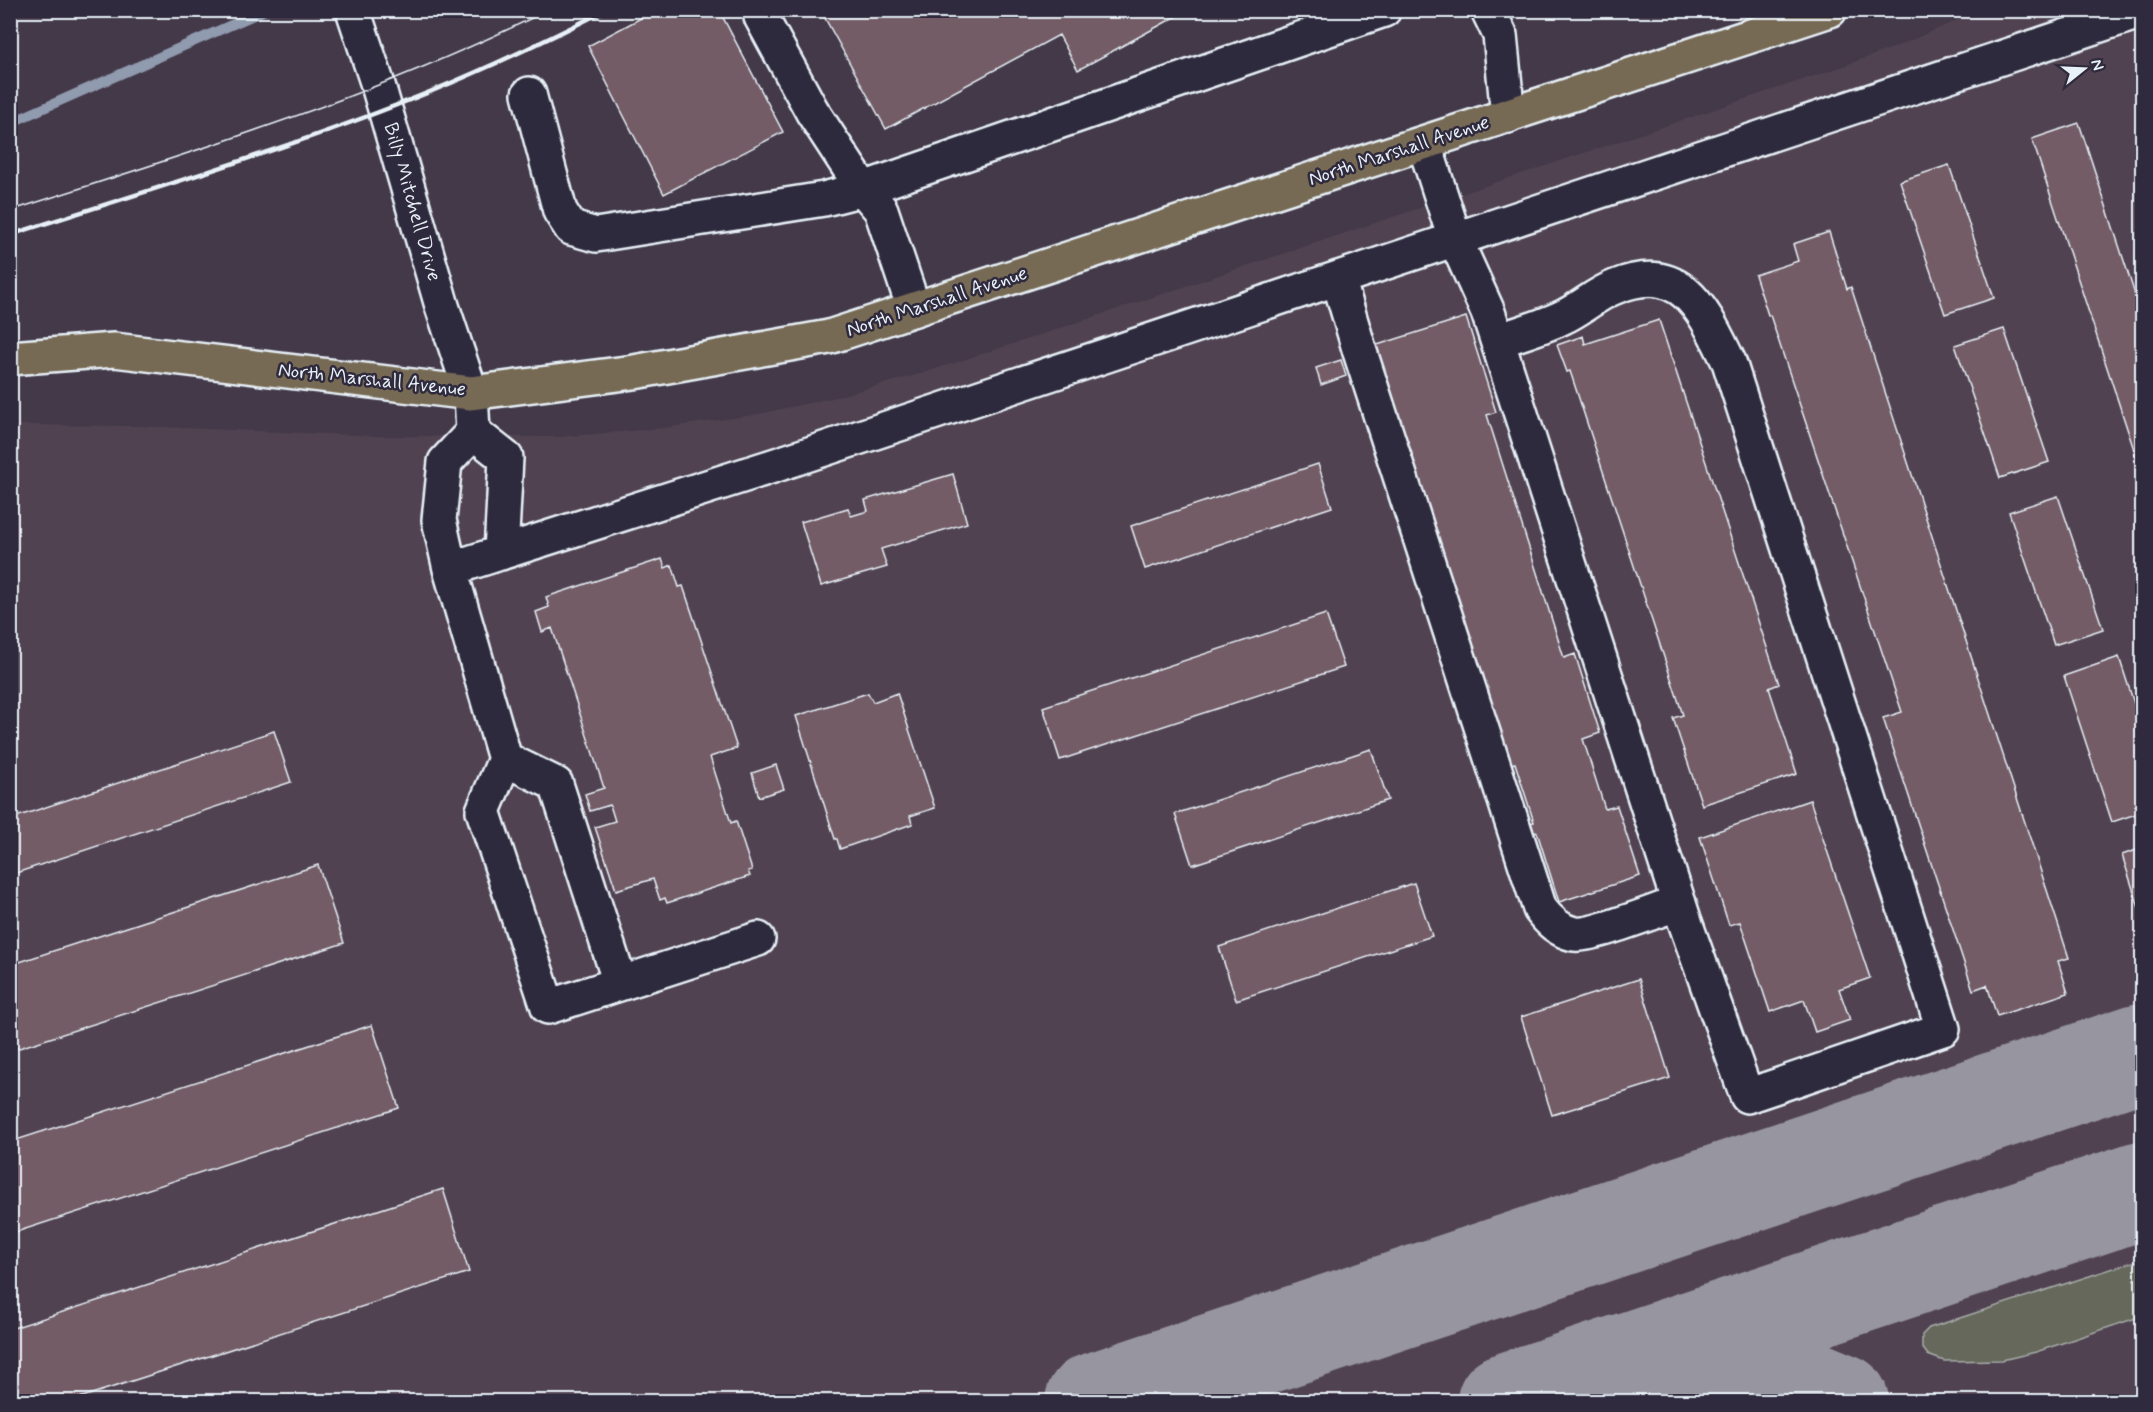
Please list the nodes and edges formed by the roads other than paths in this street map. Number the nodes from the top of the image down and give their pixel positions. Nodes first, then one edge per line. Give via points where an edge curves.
1 (353, 10) edge
2 (767, 10) edge
3 (1384, 10) edge
4 (1488, 10) edge
5 (1830, 10) edge
6 (2142, 10) edge
7 (529, 94) dead end
8 (1508, 116) junction
9 (1424, 143) junction
10 (863, 189) junction
11 (1455, 239) junction
12 (1338, 278) junction
13 (914, 309) junction
14 (1498, 341) junction
15 (10, 358) edge
16 (471, 393) junction
17 (473, 432) junction
18 (501, 553) junction
19 (450, 569) junction
20 (505, 759) junction
21 (1679, 903) junction
22 (758, 939) dead end
23 (620, 983) junction

1 - 16 street, Billy Mitchell Drive
2 - 10 street via 761,17 812,111
3 - 10 street
4 - 8 street via 1500,35
5 - 8 main road, North Marshall Avenue
6 - 11 street
7 - 10 street via 560,211 571,228 596,235 824,199
8 - 9 main road, North Marshall Avenue
9 - 11 street
9 - 13 main road, North Marshall Avenue
10 - 13 street via 881,210
11 - 12 street
11 - 14 street
12 - 18 street
12 - 21 street via 1540,909 1550,922 1576,934
13 - 16 main road, North Marshall Avenue via 829,337 634,372
14 - 21 street
14 - 21 street via 1564,317 1616,286 1642,280 1676,285 1691,296 1710,324 1729,362 1943,1029 1747,1096
15 - 16 main road, North Marshall Avenue via 114,350
16 - 17 street, Billy Mitchell Drive
17 - 18 street via 506,458
17 - 19 street via 445,462 439,520
18 - 19 street
19 - 20 street
20 - 23 street via 556,784
20 - 23 street via 483,811 548,1007
22 - 23 street

